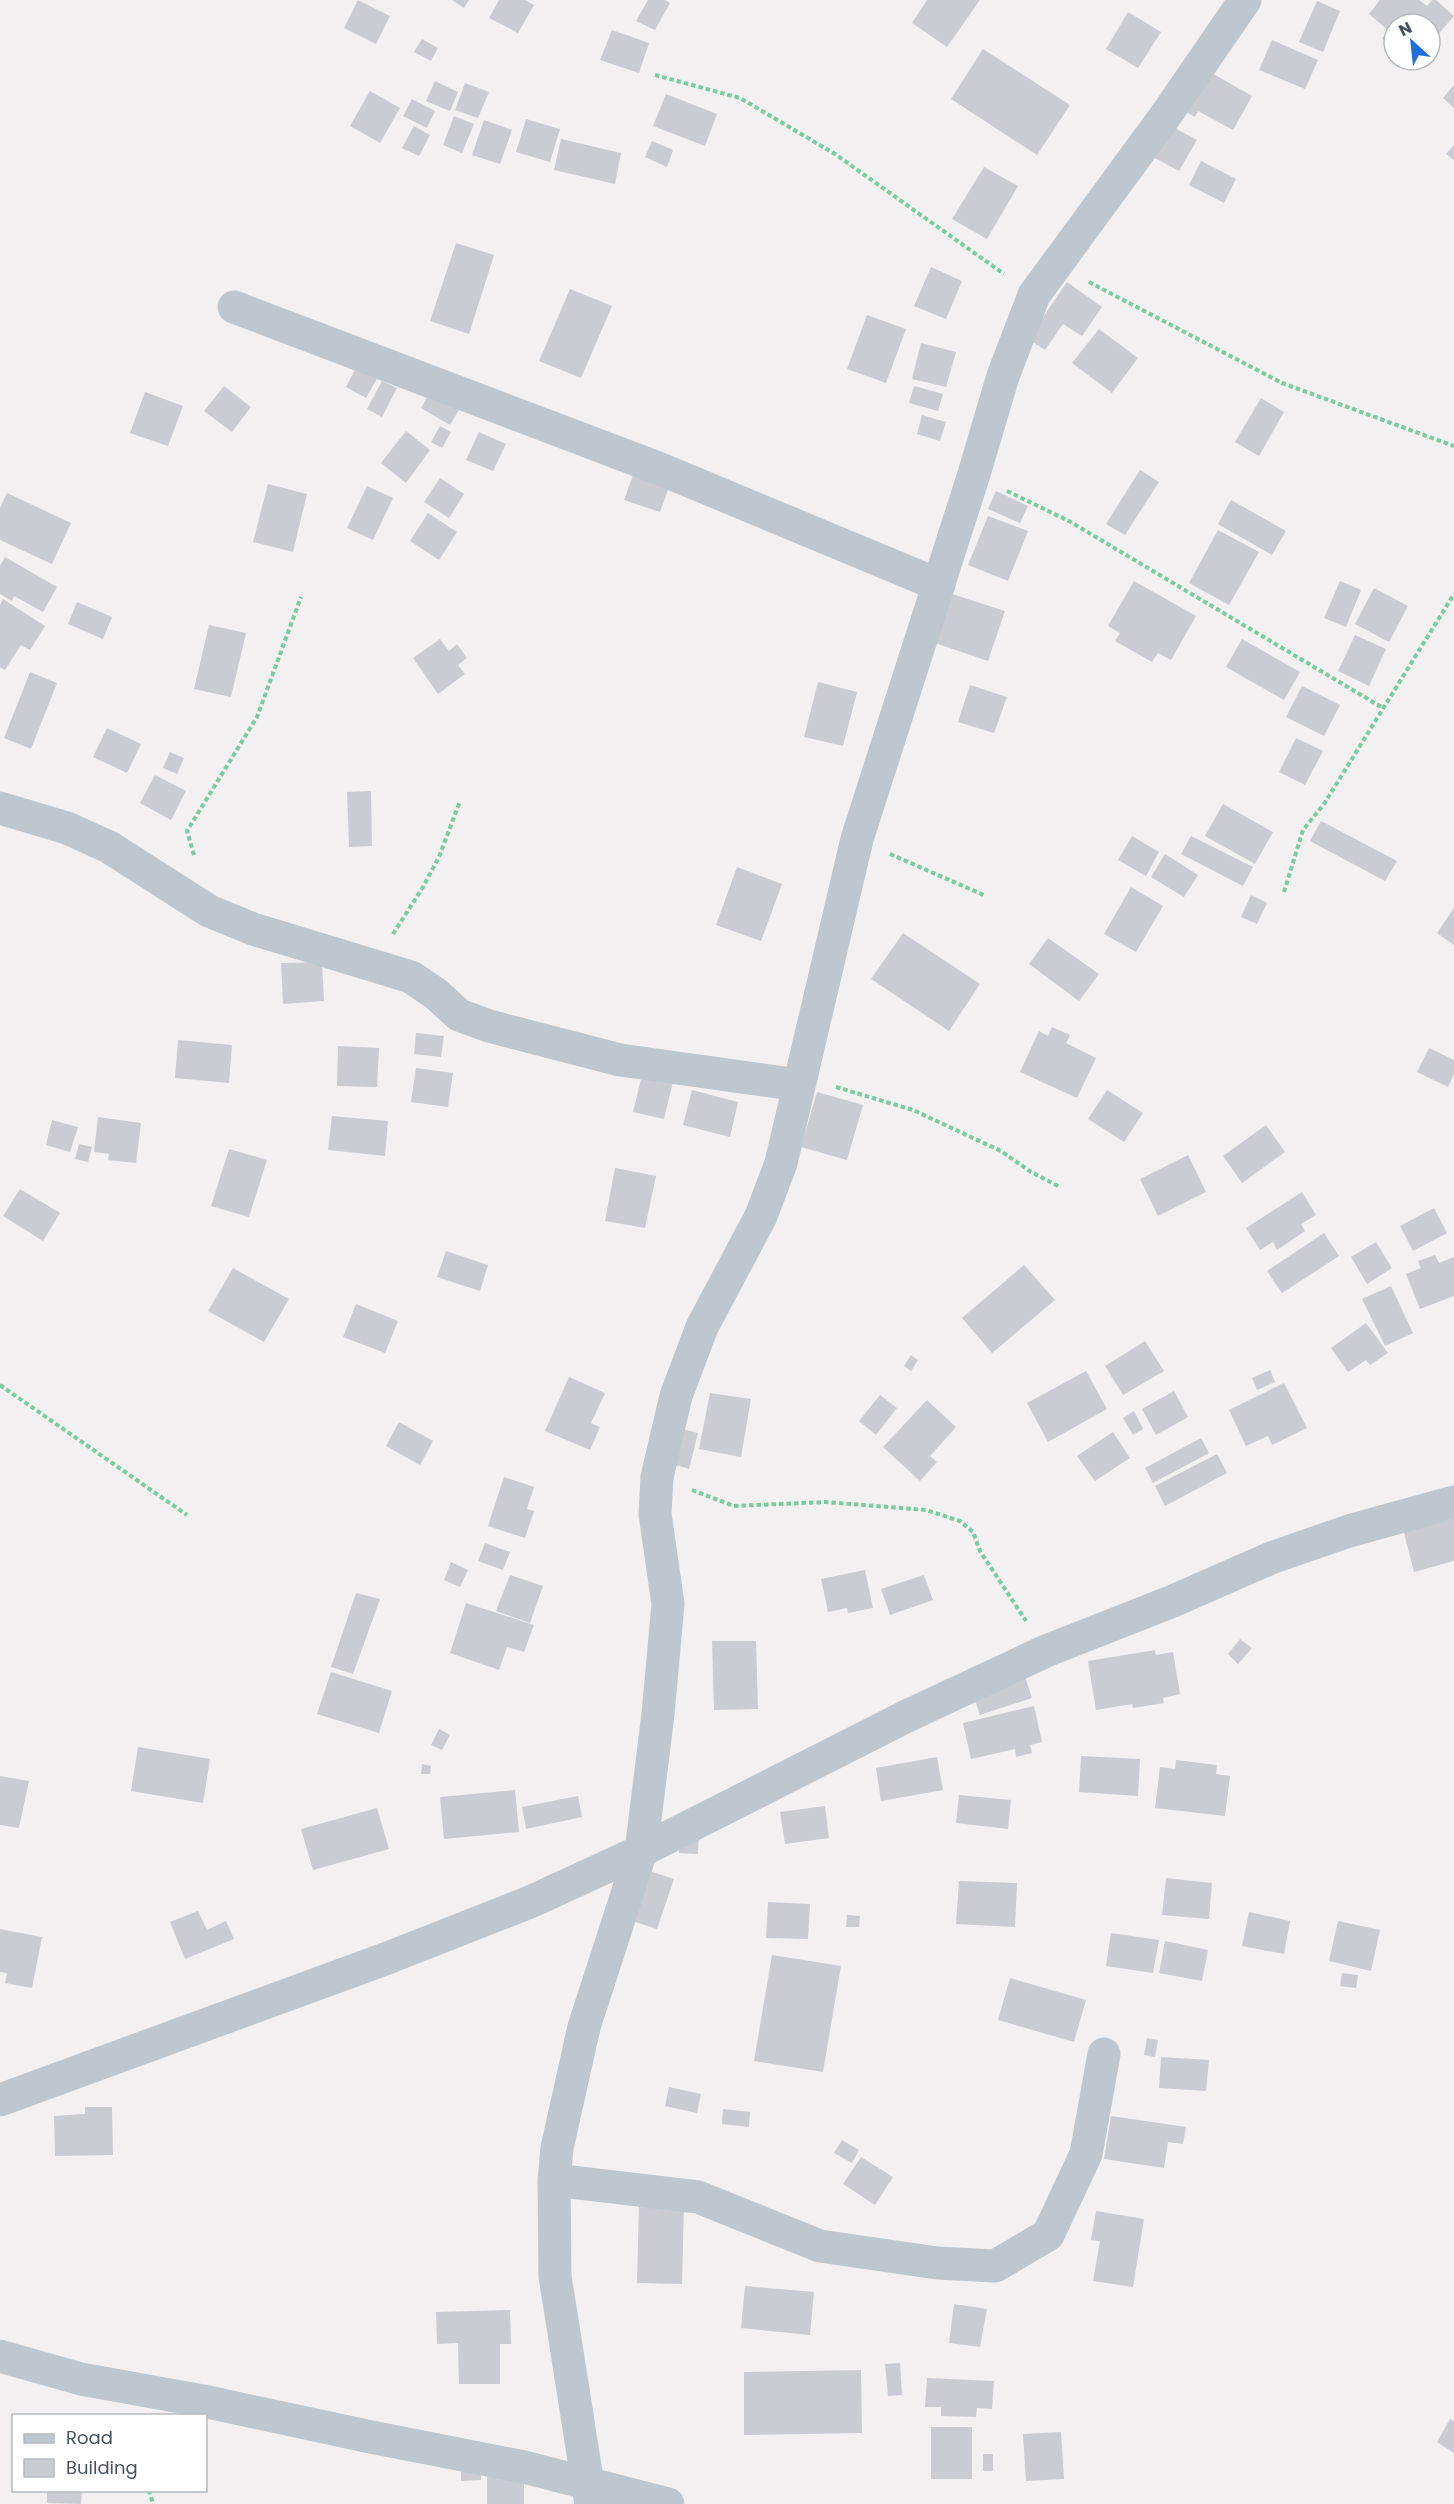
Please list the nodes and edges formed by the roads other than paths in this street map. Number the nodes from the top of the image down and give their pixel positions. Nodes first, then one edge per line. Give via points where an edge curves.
1 (1245, 0) edge
2 (234, 307) dead end
3 (939, 585) junction
4 (0, 807) edge
5 (800, 1085) junction
6 (1454, 1502) edge
7 (642, 1851) junction
8 (1104, 2054) dead end
9 (0, 2100) edge
10 (554, 2180) junction
11 (0, 2356) edge
12 (590, 2494) edge
13 (668, 2504) edge

1 - 3 street via 1034,295 1003,376
2 - 3 street via 658,468
3 - 5 street via 857,839
4 - 5 street via 67,828 109,847 209,911 253,929 411,977 459,1016 620,1060
5 - 7 street via 781,1163 761,1216 702,1328 676,1396 657,1477 655,1514 668,1604
6 - 7 street via 1271,1558 1046,1651
7 - 9 street via 530,1902 395,1955
7 - 10 street via 585,2026 557,2148
8 - 10 street via 1086,2154 1048,2235 995,2266 937,2263 820,2246 698,2197
10 - 12 street via 555,2276
11 - 12 street via 81,2379 524,2467
12 - 13 street

